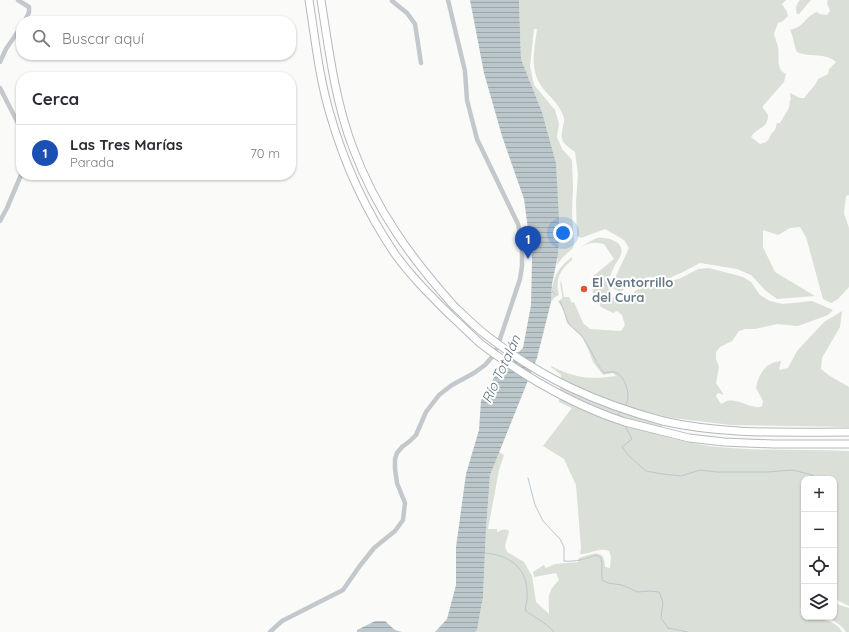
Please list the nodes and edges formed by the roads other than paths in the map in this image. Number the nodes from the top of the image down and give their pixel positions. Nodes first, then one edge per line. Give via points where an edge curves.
1 (18, 0) edge
2 (309, 0) edge
3 (321, 0) edge
4 (393, 0) edge
5 (448, 0) edge
6 (27, 16) edge
7 (16, 34) edge
8 (0, 62) edge
9 (421, 63) dead end
10 (0, 88) edge
11 (16, 119) edge
12 (19, 180) edge
13 (0, 220) edge
14 (849, 432) edge
15 (849, 444) edge
16 (270, 632) edge

1 - 6 street via 29,7
2 - 15 highway, bridge via 330,114 344,157 361,196 396,255 421,286 480,342 548,388 625,422 689,438 724,442
3 - 14 highway, bridge via 332,66 353,149 386,218 428,276 454,306 485,334 554,380 628,412 690,427 725,431
4 - 9 street via 415,24
5 - 16 street via 466,71 467,100 477,139 518,224 522,243 520,279 492,357 485,366 439,395 426,412 416,435 402,447 395,459 397,483 405,503 403,520 395,531 374,548 343,590 282,620
7 - 8 street
10 - 11 street
12 - 13 street

